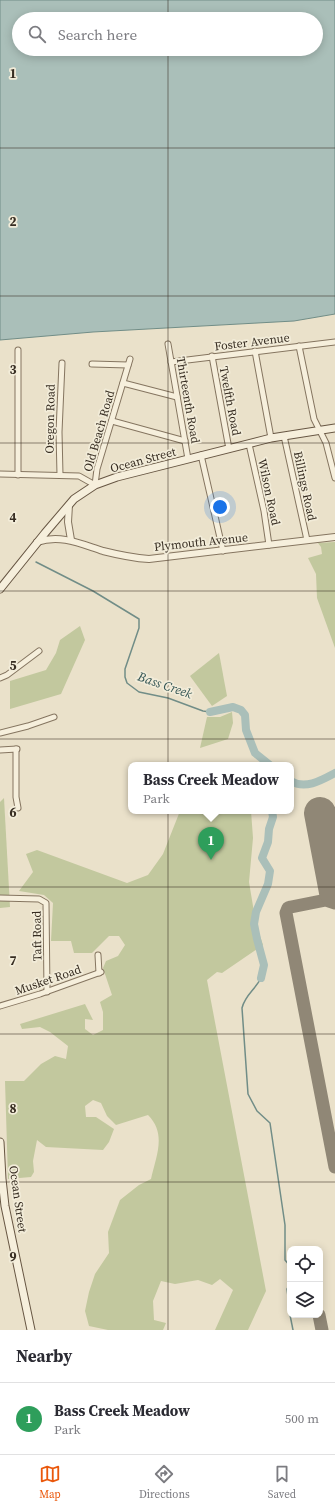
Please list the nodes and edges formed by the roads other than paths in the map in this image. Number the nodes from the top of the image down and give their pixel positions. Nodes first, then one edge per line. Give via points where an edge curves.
1 (335, 342) edge
2 (168, 344) dead end
3 (299, 346) junction
4 (18, 350) dead end
5 (255, 351) junction
6 (212, 356) junction
7 (130, 359) dead end
8 (172, 362) junction
9 (62, 363) dead end
10 (92, 364) dead end
11 (128, 365) junction
12 (123, 383) junction
13 (177, 397) junction
14 (112, 421) junction
15 (335, 428) edge
16 (319, 430) junction
17 (284, 436) junction
18 (271, 438) junction
19 (185, 442) junction
20 (249, 444) junction
21 (229, 449) junction
22 (201, 455) junction
23 (188, 459) junction
24 (0, 474) edge
25 (18, 475) junction
26 (60, 475) junction
27 (335, 478) edge
28 (95, 484) junction
29 (69, 505) junction
30 (335, 537) edge
31 (71, 540) junction
32 (307, 540) junction
33 (37, 542) junction
34 (269, 545) junction
35 (223, 551) junction
36 (0, 589) edge
37 (39, 651) dead end
38 (0, 678) edge
39 (54, 717) dead end
40 (0, 733) edge
41 (0, 750) edge
42 (18, 808) dead end
43 (0, 898) edge
44 (98, 954) dead end
45 (47, 992) junction
46 (0, 1006) edge
47 (0, 1142) edge
48 (1, 1169) edge
49 (2, 1200) edge
50 (31, 1330) edge

1 - 3 street, Foster Avenue
2 - 8 street, Thirteenth Road
3 - 5 street, Foster Avenue
3 - 16 street via 314,419
4 - 25 street
5 - 6 street, Foster Avenue
5 - 18 street
6 - 8 street, Foster Avenue
6 - 21 street, Twelfth Road
7 - 11 street, Old Beach Road
8 - 13 street, Thirteenth Road
9 - 26 street, Oregon Road
10 - 11 street
11 - 12 street, Old Beach Road
12 - 13 street
12 - 14 street, Old Beach Road
13 - 19 street, Thirteenth Road
14 - 19 street
14 - 28 street, Old Beach Road
15 - 16 main road, Ocean Street
16 - 17 main road, Ocean Street
16 - 27 street via 326,443
17 - 18 main road, Ocean Street
17 - 32 street, Billings Road
18 - 20 main road, Ocean Street
19 - 23 street, Thirteenth Road
20 - 21 main road, Ocean Street
20 - 34 street, Wilson Road
21 - 22 main road, Ocean Street
22 - 23 main road, Ocean Street
22 - 35 street
23 - 28 main road, Ocean Street
24 - 25 street
25 - 26 street
26 - 28 street via 78,476
28 - 29 main road, Ocean Street
29 - 31 street
29 - 33 main road, Ocean Street
30 - 32 street, Plymouth Avenue
31 - 33 street, Plymouth Avenue via 63,538
31 - 35 street, Plymouth Avenue via 138,558 166,558
32 - 34 street, Plymouth Avenue
33 - 36 main road, Ocean Street
34 - 35 street, Plymouth Avenue
37 - 38 street
39 - 40 street
41 - 42 street via 17,749
43 - 45 street, Taft Road via 39,899 46,903
44 - 45 street, Musket Road via 100,972
45 - 46 street, Musket Road
47 - 48 main road, Ocean Street
48 - 49 main road, Ocean Street
49 - 50 main road, Ocean Street

